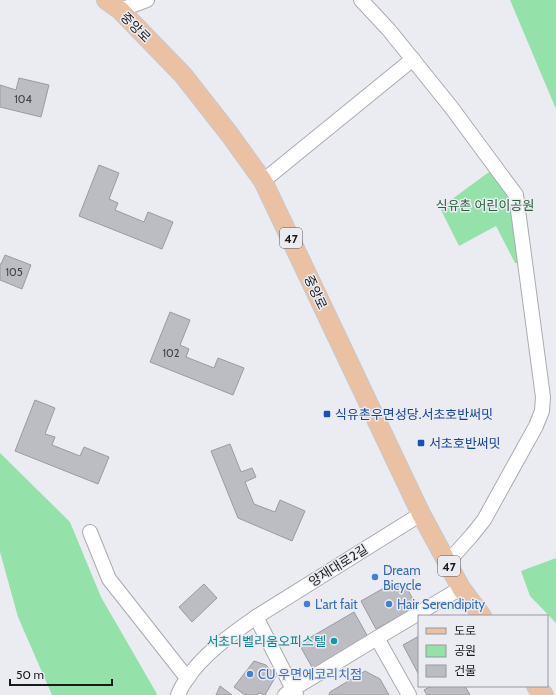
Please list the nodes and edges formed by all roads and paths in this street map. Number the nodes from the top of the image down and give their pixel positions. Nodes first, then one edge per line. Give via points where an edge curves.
1 (106, 0) edge
2 (147, 0) edge
3 (361, 0) edge
4 (120, 10) junction
5 (412, 59) junction
6 (263, 181) junction
7 (421, 514) junction
8 (90, 532) dead end
9 (447, 563) junction
10 (461, 588) junction
11 (481, 615) edge
12 (256, 617) junction
13 (376, 638) junction
14 (187, 678) junction
15 (537, 687) edge
16 (291, 693) edge
17 (178, 695) edge
18 (409, 695) edge
19 (544, 695) edge

1 - 4 main road, 중앙로 / 47
2 - 4 street
3 - 5 street
4 - 6 main road, 중앙로 / 47 via 183,75
5 - 6 street
5 - 9 street via 516,195 543,397 542,411 536,426 484,520
6 - 7 main road, 중앙로 / 47
7 - 9 main road, 중앙로 / 47
7 - 12 street, 양재대로2길
8 - 14 street via 109,579
9 - 10 main road, 중앙로 / 47
10 - 11 main road, 중앙로 / 47
10 - 13 street
12 - 14 street, 양재대로2길 via 212,651
12 - 16 street
13 - 16 street
13 - 18 street
14 - 17 street, 양재대로2길
15 - 19 main road

